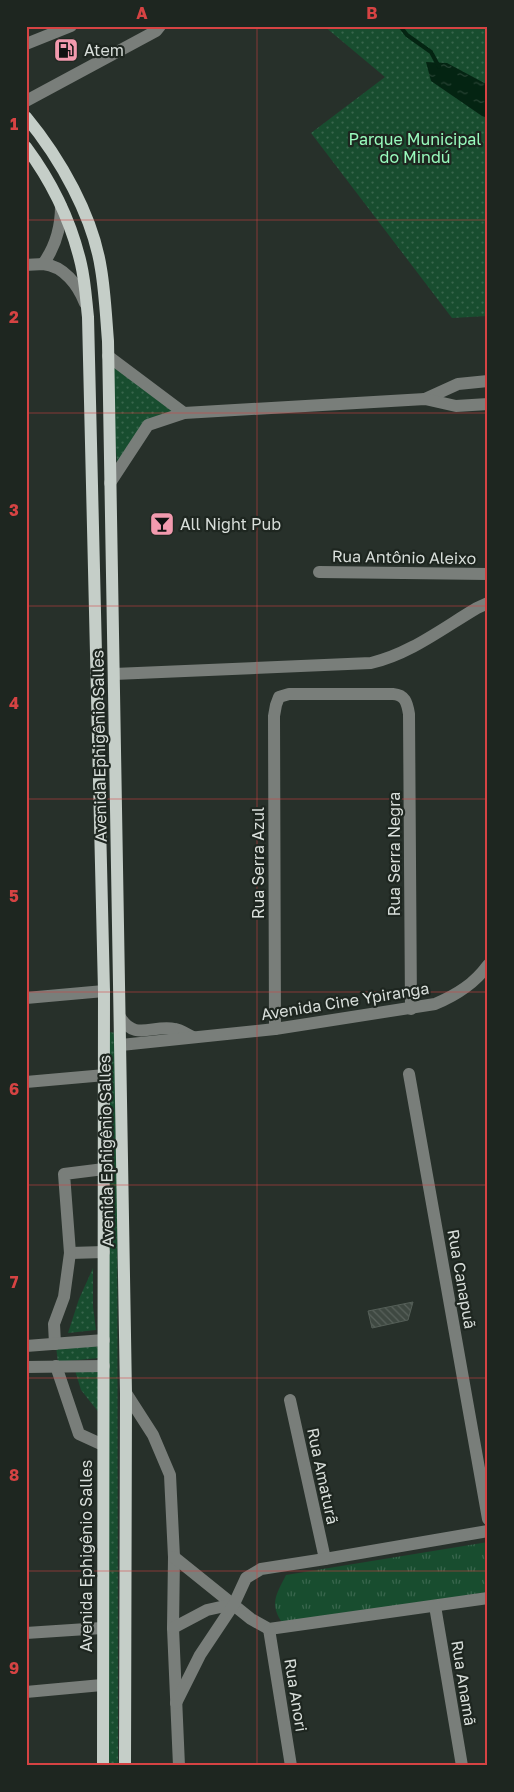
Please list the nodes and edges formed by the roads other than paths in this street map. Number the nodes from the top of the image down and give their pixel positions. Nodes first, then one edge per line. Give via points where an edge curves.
1 (71, 26) edge
2 (160, 26) edge
3 (26, 44) edge
4 (26, 101) edge
5 (26, 117) edge
6 (26, 146) edge
7 (61, 205) junction
8 (43, 264) junction
9 (26, 265) edge
10 (87, 308) junction
11 (108, 356) junction
12 (488, 381) edge
13 (425, 399) junction
14 (488, 404) edge
15 (184, 413) junction
16 (110, 483) junction
17 (319, 572) dead end
18 (488, 574) edge
19 (488, 603) edge
20 (114, 674) junction
21 (405, 698) joint
22 (488, 965) edge
23 (104, 991) junction
24 (26, 998) edge
25 (411, 1009) junction
26 (120, 1018) junction
27 (274, 1029) junction
28 (193, 1038) junction
29 (120, 1045) junction
30 (409, 1074) dead end
31 (105, 1076) junction
32 (26, 1082) edge
33 (104, 1169) junction
34 (104, 1252) junction
35 (70, 1253) junction
36 (104, 1340) junction
37 (54, 1344) junction
38 (26, 1346) edge
39 (56, 1366) junction
40 (104, 1366) junction
41 (26, 1367) edge
42 (126, 1393) junction
43 (290, 1400) dead end
44 (103, 1445) junction
45 (488, 1520) edge
46 (488, 1531) edge
47 (174, 1558) junction
48 (325, 1560) junction
49 (488, 1598) edge
50 (234, 1604) junction
51 (435, 1606) junction
52 (102, 1628) junction
53 (173, 1628) junction
54 (269, 1629) junction
55 (26, 1633) edge
56 (102, 1686) junction
57 (26, 1692) edge
58 (176, 1704) junction
59 (103, 1766) edge
60 (125, 1766) edge
61 (179, 1766) edge
62 (291, 1766) edge
63 (462, 1766) edge

1 - 3 street
2 - 4 street
5 - 11 main road, Avenida Ephigênio Salles via 59,164 90,227 101,268
6 - 7 main road, Avenida Ephigênio Salles via 41,166
7 - 8 street via 57,237
7 - 10 main road, Avenida Ephigênio Salles via 81,264
8 - 9 street
8 - 10 street via 72,279
10 - 23 main road, Avenida Ephigênio Salles
11 - 15 street
11 - 16 main road, Avenida Ephigênio Salles
12 - 13 street via 458,384
13 - 14 street via 456,406
13 - 15 street
15 - 16 street via 148,425
16 - 20 main road, Avenida Ephigênio Salles
17 - 18 street, Rua Antônio Aleixo
19 - 20 street via 402,652 371,663
20 - 26 main road, Avenida Ephigênio Salles
21 - 25 street, Rua Serra Negra via 409,714
21 - 27 street, Rua Serra Azul via 393,694 289,694 279,697 274,716
22 - 25 street, Avenida Cine Ypiranga via 478,978 452,997
23 - 24 street
23 - 31 main road, Avenida Ephigênio Salles
25 - 27 street, Avenida Cine Ypiranga
26 - 28 street, Avenida Cine Ypiranga via 136,1031 175,1029
26 - 29 main road, Avenida Ephigênio Salles
27 - 28 street, Avenida Cine Ypiranga
28 - 29 street, Avenida Cine Ypiranga
29 - 42 main road, Avenida Ephigênio Salles
30 - 45 street, Rua Canapuã
31 - 32 street, Avenida Ephigênio Salles
31 - 33 main road, Avenida Ephigênio Salles
33 - 34 main road, Avenida Ephigênio Salles
33 - 35 street via 64,1174
34 - 35 street
34 - 36 main road, Avenida Ephigênio Salles
35 - 37 street via 64,1297 54,1324
36 - 37 street
36 - 40 main road, Avenida Ephigênio Salles
37 - 38 street
39 - 40 street
39 - 41 street
39 - 44 street via 80,1434
40 - 44 main road, Avenida Ephigênio Salles
42 - 47 street via 153,1435 170,1475
42 - 60 main road, Avenida Ephigênio Salles
43 - 48 street, Rua Amaturã
44 - 52 main road, Avenida Ephigênio Salles
46 - 48 street
47 - 50 street
47 - 53 street
48 - 50 street via 261,1569 246,1578
49 - 51 street
50 - 53 street via 213,1607
50 - 54 street
50 - 58 street via 200,1655
51 - 54 street
51 - 63 street, Rua Anamã
52 - 55 street
52 - 56 main road, Avenida Ephigênio Salles
53 - 58 street
54 - 62 street, Rua Anori
56 - 57 street
56 - 59 main road, Avenida Ephigênio Salles
58 - 61 street

